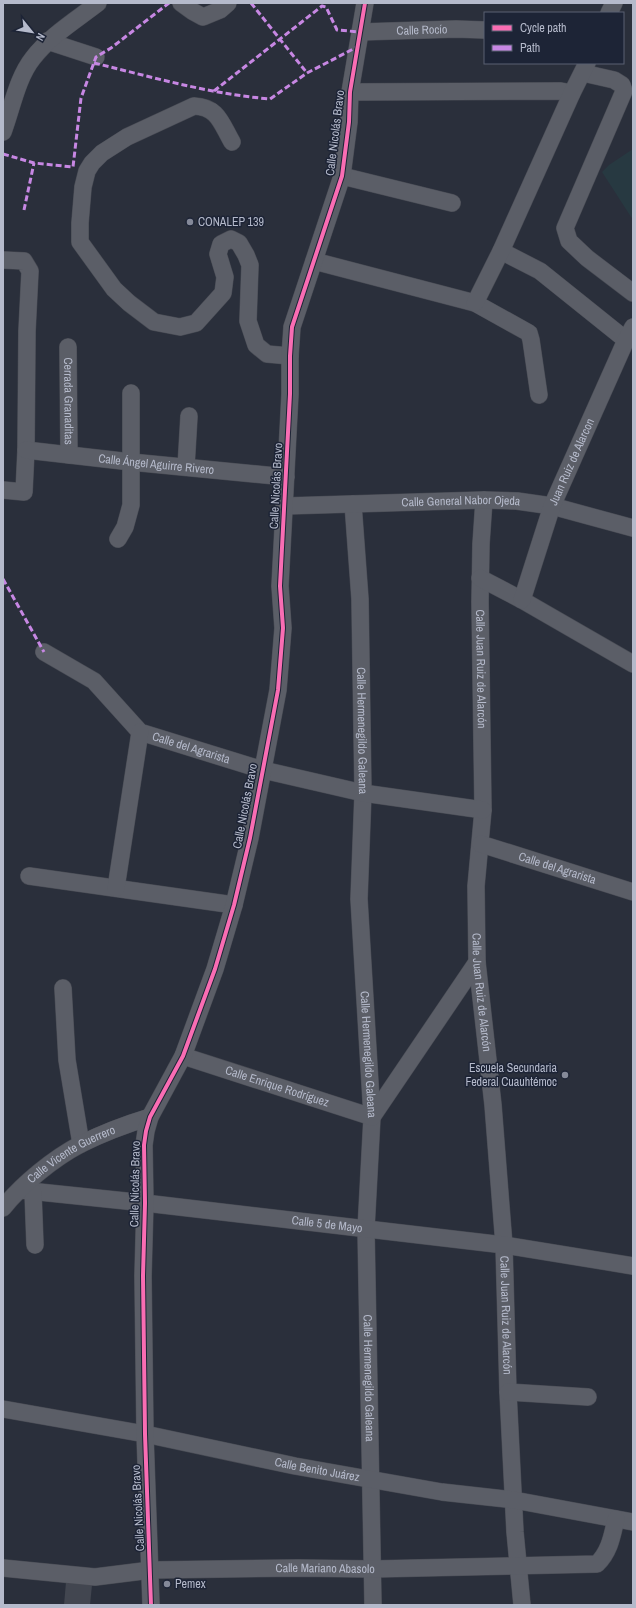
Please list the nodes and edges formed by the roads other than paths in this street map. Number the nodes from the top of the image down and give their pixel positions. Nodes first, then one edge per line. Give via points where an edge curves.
1 (98, 3) edge
2 (181, 3) edge
3 (228, 3) edge
4 (365, 3) edge
5 (614, 3) edge
6 (610, 12) edge
7 (484, 30) edge
8 (360, 32) junction
9 (47, 41) junction
10 (96, 57) dead end
11 (585, 68) edge
12 (350, 92) junction
13 (572, 93) junction
14 (3, 132) edge
15 (232, 142) dead end
16 (342, 176) junction
17 (452, 203) dead end
18 (501, 251) junction
19 (3, 260) edge
20 (314, 261) junction
21 (633, 293) edge
22 (475, 303) junction
23 (631, 330) edge
24 (68, 347) dead end
25 (290, 356) junction
26 (131, 393) dead end
27 (539, 395) dead end
28 (189, 416) dead end
29 (26, 450) junction
30 (69, 454) junction
31 (131, 462) junction
32 (186, 467) junction
33 (286, 477) junction
34 (3, 490) edge
35 (484, 500) junction
36 (353, 504) junction
37 (285, 506) junction
38 (552, 506) junction
39 (633, 528) edge
40 (118, 539) dead end
41 (480, 578) junction
42 (522, 600) junction
43 (44, 652) dead end
44 (633, 664) edge
45 (140, 732) junction
46 (262, 770) junction
47 (363, 793) junction
48 (483, 810) junction
49 (481, 844) junction
50 (29, 876) dead end
51 (116, 888) junction
52 (633, 892) edge
53 (234, 905) junction
54 (477, 962) junction
55 (63, 988) dead end
56 (183, 1056) junction
57 (150, 1117) junction
58 (372, 1117) junction
59 (81, 1144) junction
60 (18, 1191) edge
61 (145, 1203) junction
62 (3, 1208) edge
63 (366, 1229) junction
64 (35, 1245) dead end
65 (504, 1245) junction
66 (633, 1266) edge
67 (508, 1392) junction
68 (588, 1397) dead end
69 (3, 1409) edge
70 (145, 1434) junction
71 (370, 1478) junction
72 (514, 1500) junction
73 (616, 1519) junction
74 (633, 1522) edge
75 (518, 1566) junction
76 (3, 1568) edge
77 (372, 1569) junction
78 (151, 1570) junction
79 (152, 1605) edge
80 (373, 1605) edge
81 (522, 1605) edge

1 - 9 street
2 - 3 street via 203,17 220,10
4 - 8 street, Calle Nicolás Bravo
5 - 6 street
7 - 8 street, Calle Rocío
8 - 12 street, Calle Nicolás Bravo
9 - 10 street
9 - 14 street via 24,72
11 - 13 street
11 - 21 street via 614,80 622,85 624,91 565,228 573,246
12 - 13 street
12 - 16 street, Calle Nicolás Bravo
13 - 18 street
15 - 25 street via 212,111 194,106 127,136 108,149 87,170 80,242 114,289 129,303 154,322 180,327 196,323 223,293 225,276 218,254 221,244 231,239 239,243 250,265 248,321 256,345 267,354
16 - 17 street
16 - 20 street, Calle Nicolás Bravo
18 - 22 street
18 - 23 street via 540,271
19 - 29 street via 24,261 30,271
20 - 22 street
20 - 25 street, Calle Nicolás Bravo via 292,327
22 - 27 street via 529,333
23 - 38 street, Juan Ruiz de Alarcon
24 - 30 street, Cerrada Granaditas
25 - 33 street, Calle Nicolás Bravo
26 - 31 street
28 - 32 street
29 - 30 street, Calle Ángel Aguirre Rivero
29 - 34 street via 24,492
30 - 31 street, Calle Ángel Aguirre Rivero
31 - 32 street, Calle Ángel Aguirre Rivero
31 - 40 street via 131,505 125,527
32 - 33 street, Calle Ángel Aguirre Rivero
33 - 37 street, Calle Nicolás Bravo
35 - 36 street, Calle General Nabor Ojeda
35 - 38 street, Calle General Nabor Ojeda
35 - 41 street, Calle Juan Ruiz de Alarcón
36 - 37 street, Calle General Nabor Ojeda
36 - 47 street, Calle Hermenegildo Galeana via 360,599
37 - 46 street, Calle Nicolás Bravo via 280,586 283,628 278,690
38 - 39 street, Calle General Nabor Ojeda
38 - 42 street, Juan Ruiz de Alarcon
41 - 42 street
41 - 48 street, Calle Juan Ruiz de Alarcón
42 - 44 street
43 - 45 street, Calle del Agrarista via 94,681
45 - 46 street, Calle del Agrarista
45 - 51 street
46 - 47 street, Calle del Agrarista
46 - 53 street, Calle Nicolás Bravo via 250,838
47 - 48 street, Calle del Agrarista
47 - 58 street, Calle Hermenegildo Galeana via 359,899
48 - 49 street, Calle Juan Ruiz de Alarcón
49 - 52 street, Calle del Agrarista
49 - 54 street, Calle Juan Ruiz de Alarcón via 476,886
50 - 51 street
51 - 53 street
53 - 56 street, Calle Nicolás Bravo via 215,969
54 - 58 street
54 - 65 street, Calle Juan Ruiz de Alarcón via 493,1105
55 - 59 street via 67,1060
56 - 57 street, Calle Nicolás Bravo
56 - 58 street, Calle Enrique Rodríguez
57 - 59 street, Calle Vicente Guerrero via 126,1124
57 - 61 street, Calle Nicolás Bravo via 144,1145
58 - 63 street, Calle Hermenegildo Galeana
59 - 60 street, Calle Vicente Guerrero
60 - 61 street, Calle 5 de Mayo
60 - 62 street, Calle Vicente Guerrero
60 - 64 street
61 - 63 street, Calle 5 de Mayo
61 - 70 street, Calle Nicolás Bravo
63 - 65 street, Calle 5 de Mayo
63 - 71 street, Calle Hermenegildo Galeana
65 - 66 street, Calle 5 de Mayo
65 - 67 street, Calle Juan Ruiz de Alarcón
67 - 68 street
67 - 72 street, Calle Juan Ruiz de Alarcón
69 - 70 street, Calle Benito Juárez
70 - 71 street, Calle Benito Juárez via 295,1466
70 - 78 street, Calle Nicolás Bravo
71 - 72 street, Calle Benito Juárez via 442,1492
71 - 77 street, Calle Hermenegildo Galeana
72 - 73 street, Calle Benito Juárez
72 - 75 street, Calle Juan Ruiz de Alarcón
73 - 74 street, Calle Benito Juárez
73 - 75 street, Calle Mariano Abasolo via 605,1556 597,1564
75 - 77 street, Calle Mariano Abasolo
75 - 81 street, Calle Juan Ruiz de Alarcón
76 - 78 street, Calle Mariano Abasolo via 95,1577
77 - 78 street, Calle Mariano Abasolo
77 - 80 street, Calle Hermenegildo Galeana
78 - 79 street, Calle Nicolás Bravo

